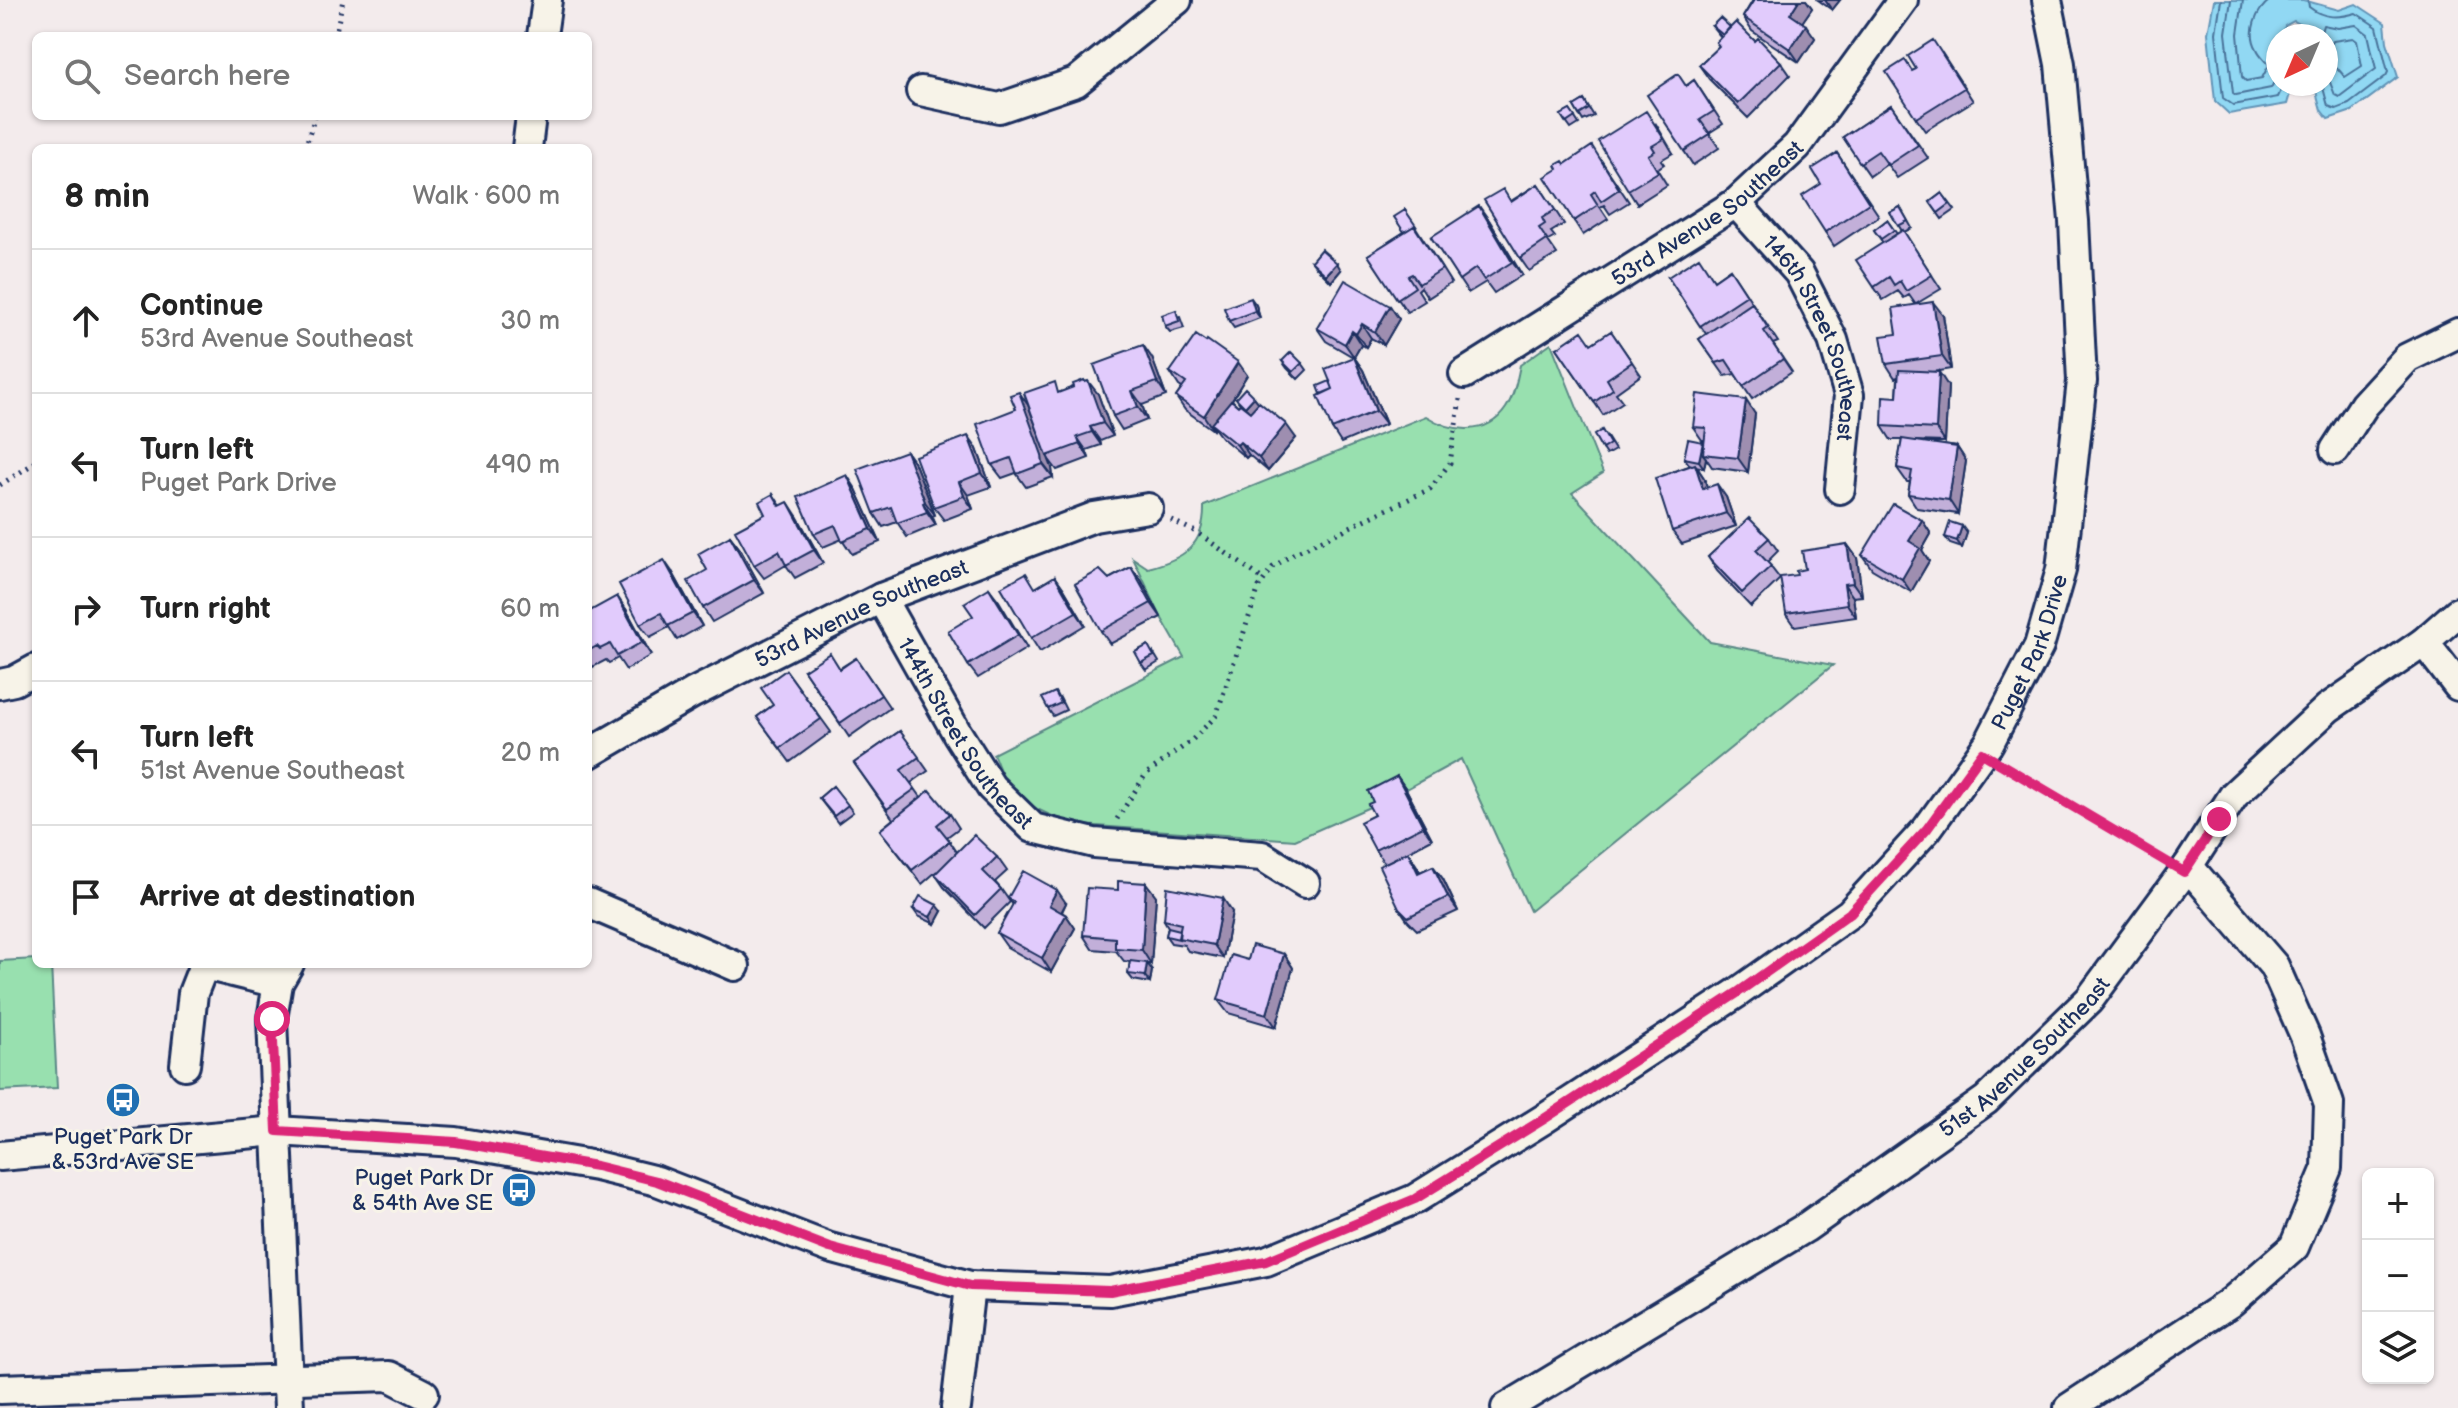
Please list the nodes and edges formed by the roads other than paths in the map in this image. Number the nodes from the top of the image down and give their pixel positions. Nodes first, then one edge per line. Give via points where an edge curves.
1 (547, 0) edge
2 (1177, 0) edge
3 (1903, 0) edge
4 (2047, 0) edge
5 (543, 32) edge
6 (921, 91) dead end
7 (530, 120) edge
8 (528, 144) edge
9 (1736, 203) junction
10 (2458, 333) edge
11 (1464, 374) road end
12 (2335, 450) dead end
13 (1840, 489) dead end
14 (1148, 508) road end
15 (881, 598) junction
16 (2458, 612) edge
17 (2424, 642) junction
18 (32, 671) edge
19 (0, 684) edge
20 (2458, 686) edge
21 (592, 752) edge
22 (2186, 869) junction
23 (1305, 883) dead end
24 (592, 905) edge
25 (735, 966) dead end
26 (203, 968) edge
27 (234, 968) edge
28 (284, 973) edge
29 (185, 1065) dead end
30 (277, 1131) junction
31 (0, 1156) edge
32 (970, 1286) junction
33 (288, 1379) junction
34 (0, 1389) edge
35 (424, 1394) dead end
36 (289, 1408) edge
37 (956, 1408) edge
38 (1506, 1408) edge
39 (2069, 1408) edge

1 - 5 street
2 - 6 street via 1076,82 999,108
3 - 9 street, 53rd Avenue Southeast via 1797,146
4 - 32 street, Puget Park Drive via 2060,64 2082,381 2061,570 2039,646 1982,753 1927,829 1850,913 1737,993 1415,1199 1266,1261 1110,1291
7 - 8 street
9 - 11 street, 53rd Avenue Southeast
9 - 13 street, 146th Street Southeast via 1799,273 1833,340 1849,395
10 - 12 street via 2407,358 2364,405
14 - 15 street, 53rd Avenue Southeast via 1094,517
15 - 21 street, 53rd Avenue Southeast via 693,693
15 - 23 street, 144th Street Southeast via 991,787 1033,828 1104,844 1262,856
16 - 17 street, 51st Avenue Southeast
17 - 20 street
17 - 22 street, 51st Avenue Southeast via 2328,708 2234,795
18 - 19 street
22 - 38 street, 51st Avenue Southeast via 2089,1000 1986,1100 1805,1228
22 - 39 street via 2274,966 2329,1104 2327,1168 2294,1247 2231,1302
24 - 25 street
26 - 29 street via 193,993
27 - 28 street
28 - 30 street via 272,1019
30 - 31 street, Puget Park Drive
30 - 32 street, Puget Park Drive via 456,1142 596,1166 657,1181 830,1248
30 - 33 street
32 - 37 street
33 - 34 street
33 - 35 street via 389,1376
33 - 36 street

